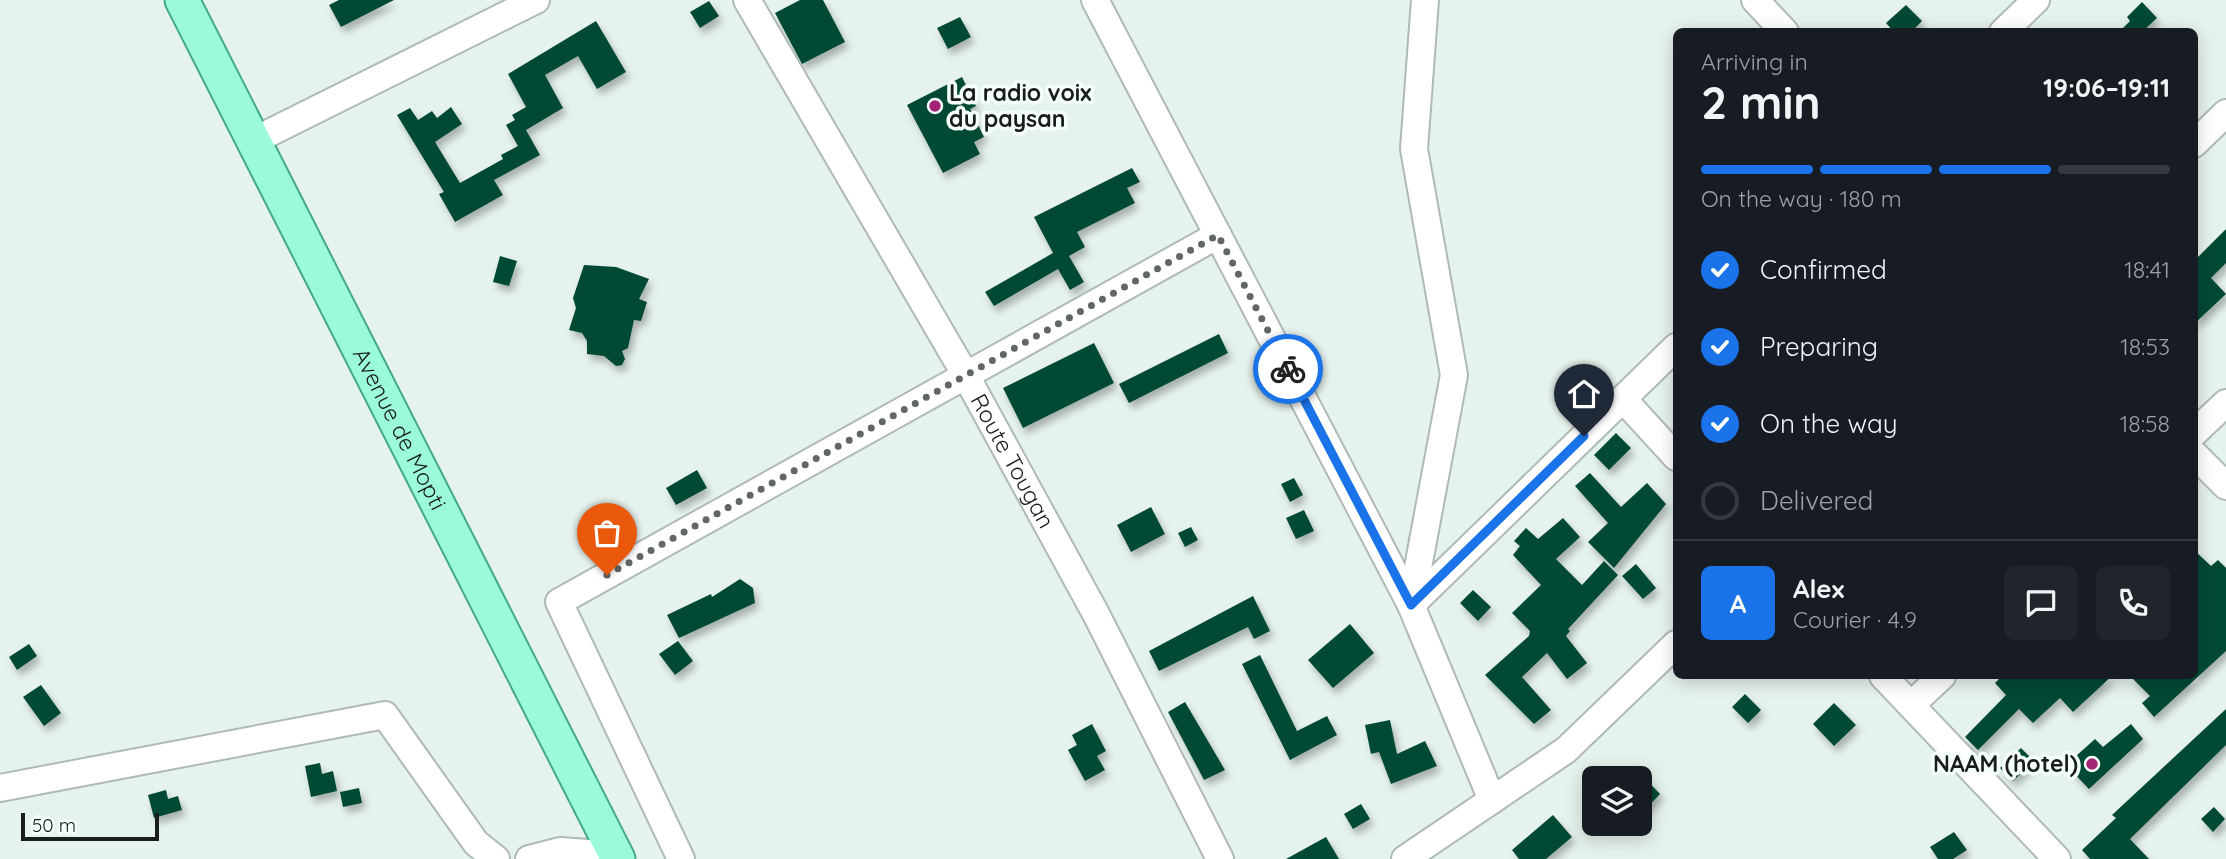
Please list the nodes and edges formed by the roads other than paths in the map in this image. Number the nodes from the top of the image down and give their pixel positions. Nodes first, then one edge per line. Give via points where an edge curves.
1 (182, 0) edge
2 (537, 0) edge
3 (747, 0) edge
4 (1095, 0) edge
5 (1425, 0) edge
6 (1755, 0) edge
7 (2036, 0) edge
8 (1781, 28) edge
9 (2007, 28) edge
10 (2226, 113) edge
11 (2198, 140) edge
12 (253, 141) junction
13 (1218, 235) junction
14 (1673, 350) edge
15 (965, 374) junction
16 (1623, 399) junction
17 (2226, 403) edge
18 (2198, 429) edge
19 (1673, 454) edge
20 (2198, 458) edge
21 (2226, 486) edge
22 (1411, 605) junction
23 (1673, 647) edge
24 (1886, 679) edge
25 (1939, 679) edge
26 (1911, 705) junction
27 (0, 788) edge
28 (1492, 800) junction
29 (617, 857) edge
30 (496, 859) edge
31 (529, 859) edge
32 (681, 859) edge
33 (1220, 859) edge
34 (1405, 859) edge
35 (2057, 859) edge

1 - 12 main road, Avenue de Mopti
2 - 12 street
3 - 15 street, Route Tougan
4 - 13 street
5 - 22 street via 1414,149 1454,375
6 - 8 street
7 - 9 street
10 - 11 street
12 - 29 main road, Avenue de Mopti
13 - 15 street
13 - 22 street
14 - 16 street
15 - 32 street via 559,602
15 - 33 street, Route Tougan via 1096,614
16 - 19 street
16 - 22 street
17 - 18 street
20 - 21 street
22 - 28 street
23 - 28 street via 1566,750
24 - 26 street
25 - 26 street
26 - 35 street
27 - 30 street via 385,715 476,843
28 - 34 street
29 - 31 street via 560,851

